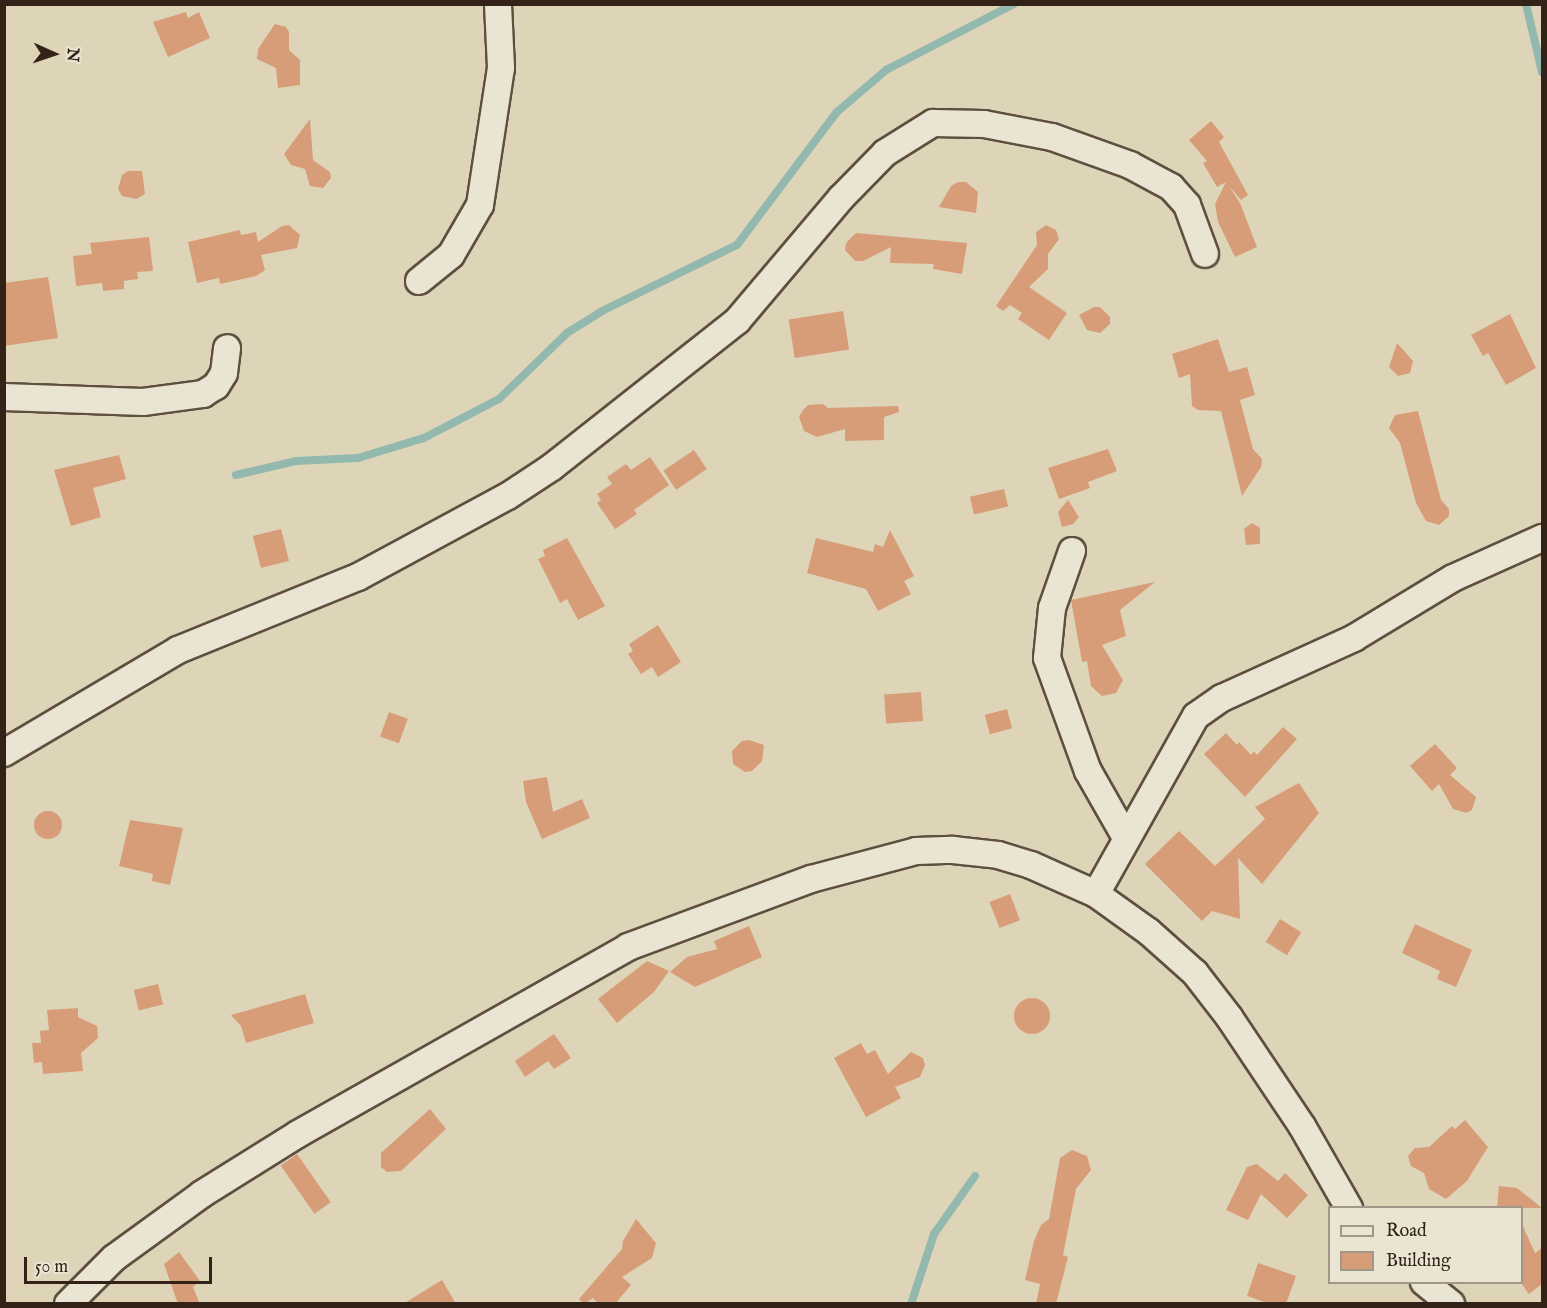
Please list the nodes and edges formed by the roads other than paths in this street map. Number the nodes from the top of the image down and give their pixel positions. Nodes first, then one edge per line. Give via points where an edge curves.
1 (498, 4) edge
2 (1205, 254) dead end
3 (419, 281) dead end
4 (227, 348) dead end
5 (4, 397) edge
6 (1542, 538) edge
7 (1072, 550) dead end
8 (4, 753) edge
9 (1126, 838) junction
10 (1096, 894) junction
11 (1348, 1206) edge
12 (1426, 1284) edge
13 (68, 1304) edge
14 (1451, 1304) edge

1 - 3 street via 501,68 480,205 450,255
2 - 8 street via 1187,205 1171,187 1130,165 1052,137 974,123 933,123 885,153 841,198 737,321 552,467 507,496 358,577 178,650
4 - 5 street via 224,372 216,386 203,394 143,402
6 - 9 street via 1479,564 1354,638 1222,698 1196,716
7 - 9 street via 1052,608 1047,658 1089,771
9 - 10 street
10 - 11 street via 1149,932 1202,982 1302,1126
10 - 13 street via 998,855 916,851 862,863 675,927 628,947 298,1134 153,1228 114,1258
12 - 14 street

